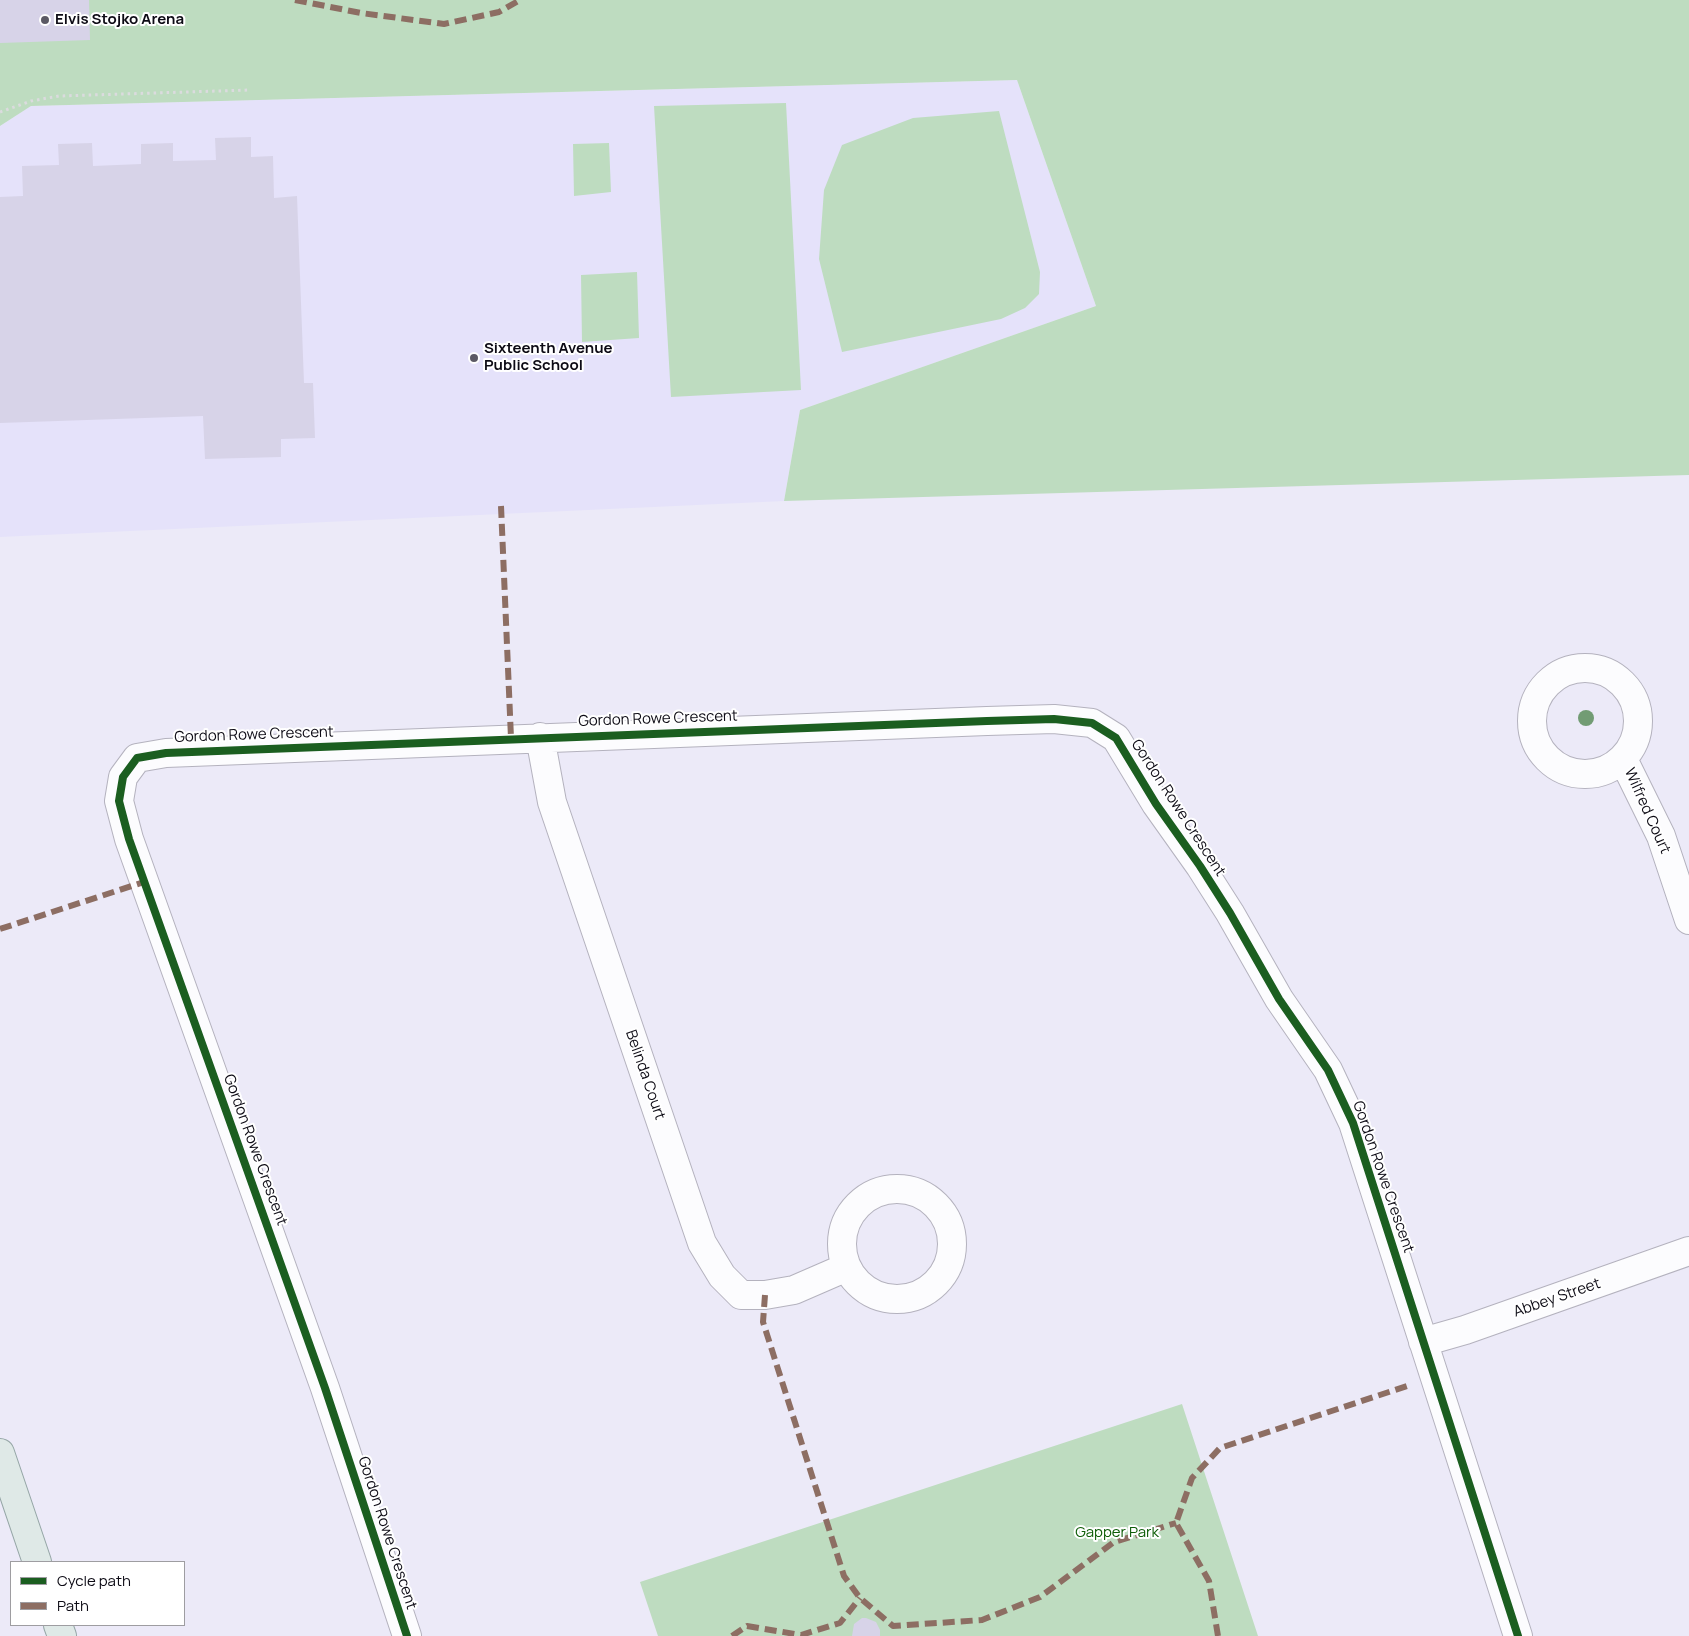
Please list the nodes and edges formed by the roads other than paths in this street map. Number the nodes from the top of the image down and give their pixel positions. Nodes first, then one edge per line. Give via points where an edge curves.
1 (540, 737) junction
2 (1623, 758) dead end
3 (1689, 920) edge
4 (1689, 1251) edge
5 (847, 1267) junction
6 (1423, 1342) junction
7 (0, 1453) edge
8 (37, 1561) edge
9 (406, 1636) edge
10 (1518, 1636) edge

1 - 5 street, Belinda Court via 552,802 702,1243 722,1276 741,1296 794,1290
1 - 6 street, Gordon Rowe Crescent via 1054,719 1092,724 1116,738 1156,804 1230,913 1279,999 1328,1070 1353,1123
1 - 9 street, Gordon Rowe Crescent via 166,753 138,758 123,777 119,802 132,848 325,1388
2 - 3 street, Wilfred Court via 1661,836
4 - 6 street, Abbey Street
5 - 5 street via 857,1282 872,1293 889,1299 908,1298 925,1292 949,1265 953,1247 951,1228 943,1212 930,1198 896,1188 878,1192 862,1200 850,1214 843,1231 842,1249
6 - 10 street, Gordon Rowe Crescent
7 - 8 main road

